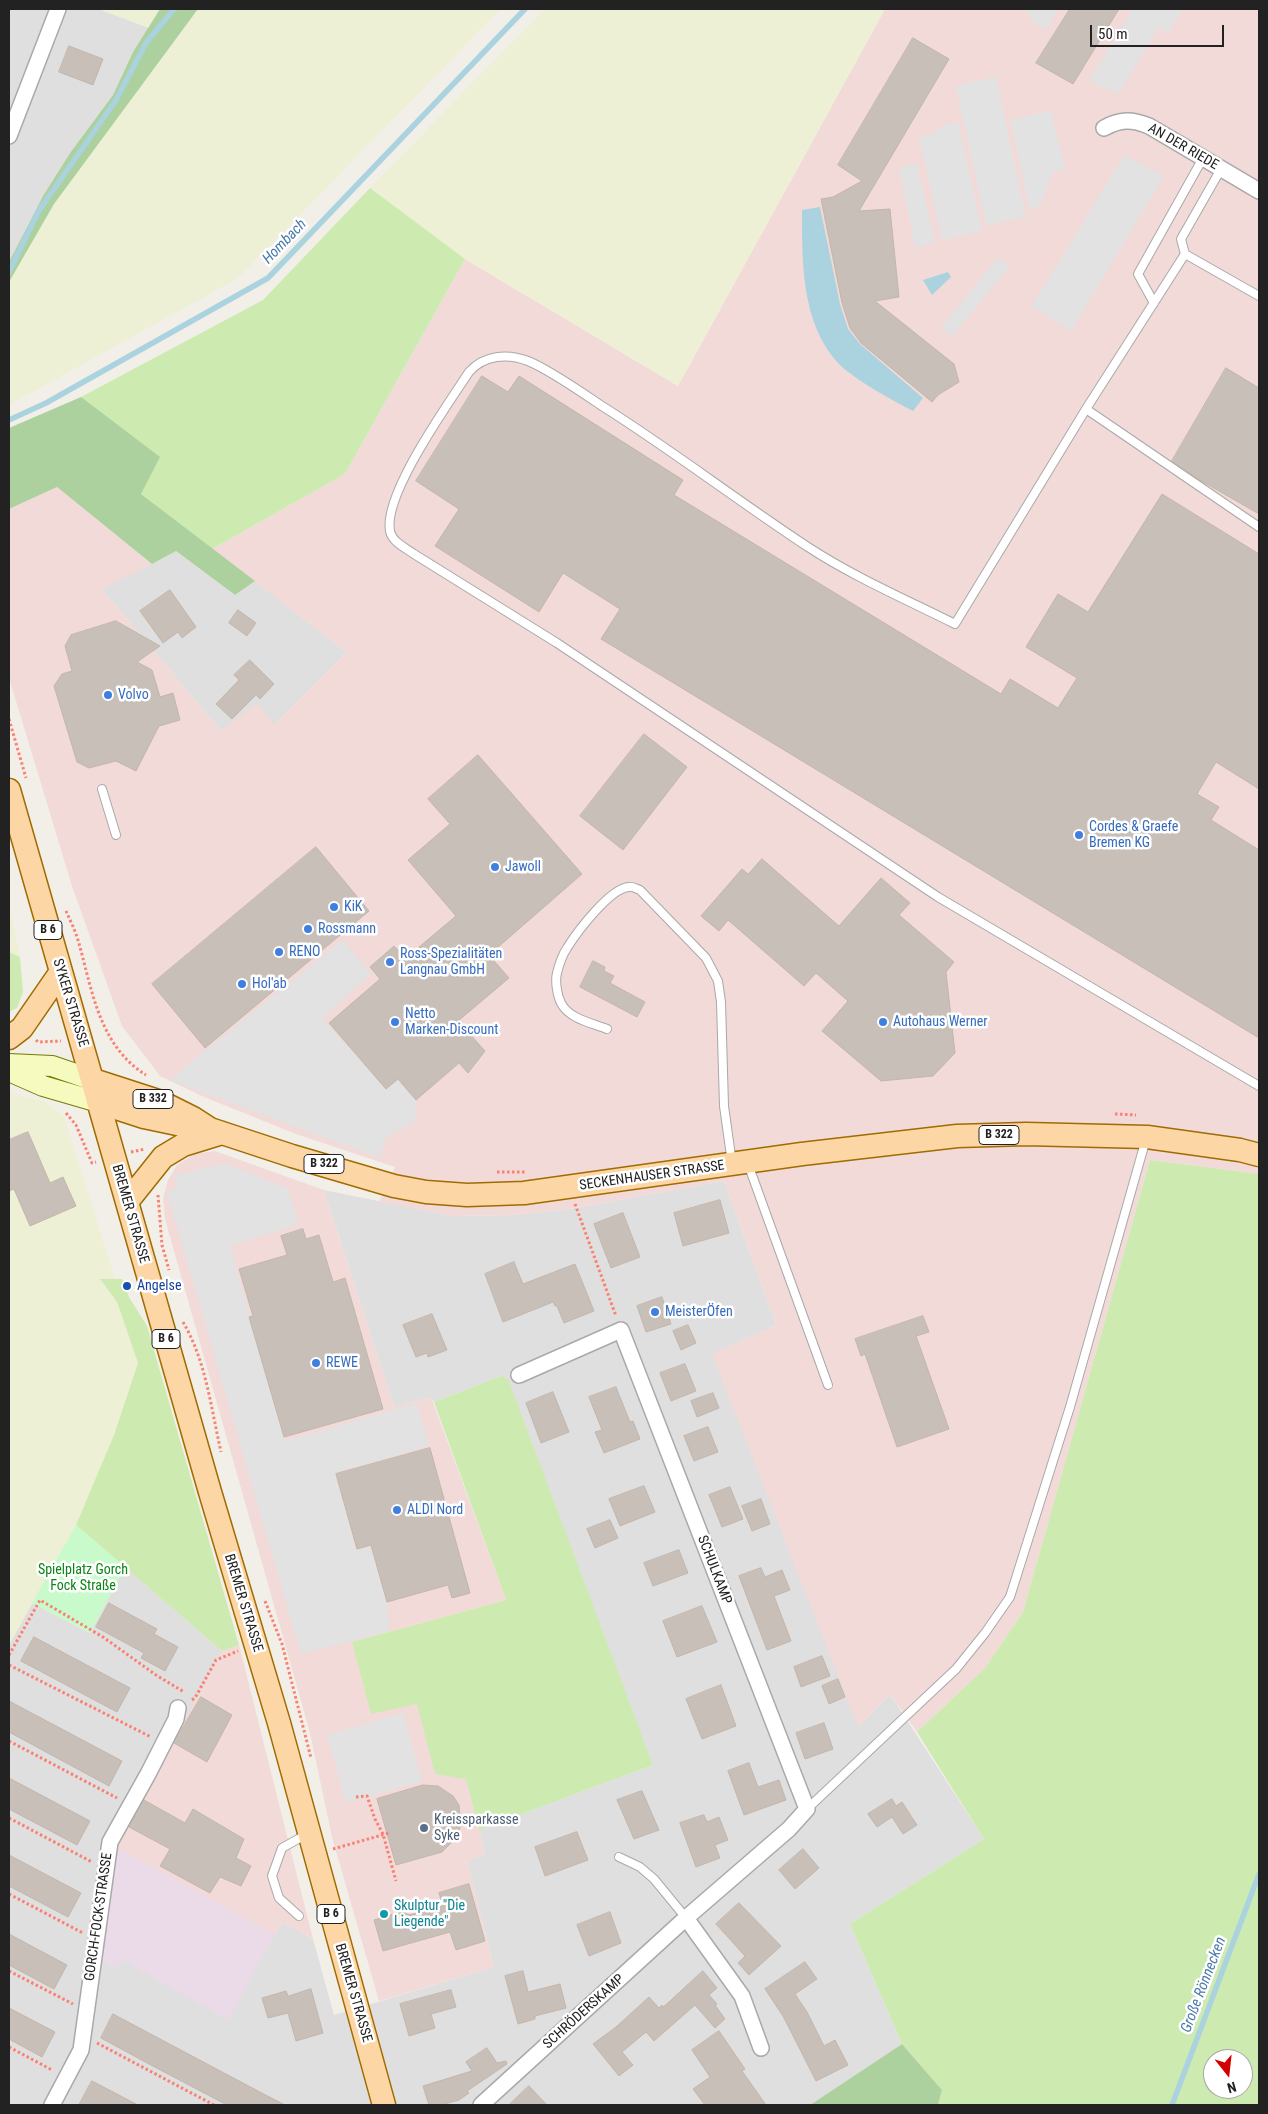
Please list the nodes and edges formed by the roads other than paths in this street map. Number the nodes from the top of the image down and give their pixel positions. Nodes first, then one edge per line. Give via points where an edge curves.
1 (58, 9) edge
2 (1104, 128) dead end
3 (9, 136) edge
4 (1203, 158) junction
5 (1222, 169) junction
6 (1259, 192) edge
7 (1185, 254) junction
8 (1259, 296) edge
9 (1154, 303) junction
10 (1086, 409) junction
11 (1259, 527) edge
12 (102, 789) dead end
13 (9, 790) edge
14 (116, 835) dead end
15 (60, 973) junction
16 (607, 1029) dead end
17 (15, 1033) edge
18 (9, 1064) edge
19 (9, 1071) edge
20 (93, 1080) junction
21 (1259, 1086) edge
22 (98, 1102) junction
23 (146, 1107) junction
24 (216, 1131) junction
25 (1147, 1137) junction
26 (1259, 1155) edge
27 (740, 1163) junction
28 (127, 1202) junction
29 (519, 1375) dead end
30 (828, 1385) dead end
31 (178, 1708) road end
32 (807, 1809) junction
33 (308, 1833) junction
34 (619, 1857) dead end
35 (299, 1916) dead end
36 (686, 1918) junction
37 (761, 2048) dead end
38 (52, 2105) edge
39 (384, 2105) edge
40 (481, 2105) edge

1 - 3 street
2 - 4 street, AN DER RIEDE via 1117,121 1136,120
4 - 5 street, AN DER RIEDE
4 - 9 lane via 1138,274
5 - 6 street, AN DER RIEDE
5 - 7 lane via 1181,239
7 - 8 lane
7 - 9 lane
9 - 10 lane
10 - 11 lane
10 - 21 lane via 955,624 848,572 614,413 529,362 512,357 489,358 469,372 400,485 390,532 395,540 414,554 557,644 938,897
12 - 14 lane
13 - 15 main road, SYKER STRASSE / B 6
15 - 17 main road
15 - 20 main road, SYKER STRASSE / B 6
16 - 27 lane via 571,1014 561,1003 556,974 566,949 582,928 605,901 618,890 630,886 640,890 706,958 718,981 724,1106
18 - 20 main road via 52,1066
19 - 22 main road via 43,1086
20 - 22 main road, SYKER STRASSE / B 6
20 - 23 main road, B 332
22 - 23 main road, B 322
22 - 28 main road, BREMER STRASSE / B 6
23 - 24 main road, B 322 via 189,1128
24 - 27 main road, SECKENHAUSER STRASSE / B 322 via 394,1186 467,1195 524,1194
24 - 28 main road via 183,1145 163,1158
25 - 26 main road, B 322
25 - 27 main road, SECKENHAUSER STRASSE / B 322 via 957,1136
25 - 32 lane via 1070,1407 1010,1597 956,1669
27 - 30 lane
28 - 33 main road, BREMER STRASSE / B 6
29 - 32 street, SCHULKAMP via 621,1330
31 - 38 street, GORCH-FOCK-STRASSE via 176,1719 110,1842 81,2050
32 - 36 street, SCHRÖDERSKAMP via 789,1829
33 - 35 lane via 282,1848 272,1876 279,1898
33 - 39 main road, BREMER STRASSE / B 6
34 - 36 lane via 640,1867 654,1879
36 - 37 street via 742,1996
36 - 40 street, SCHRÖDERSKAMP

